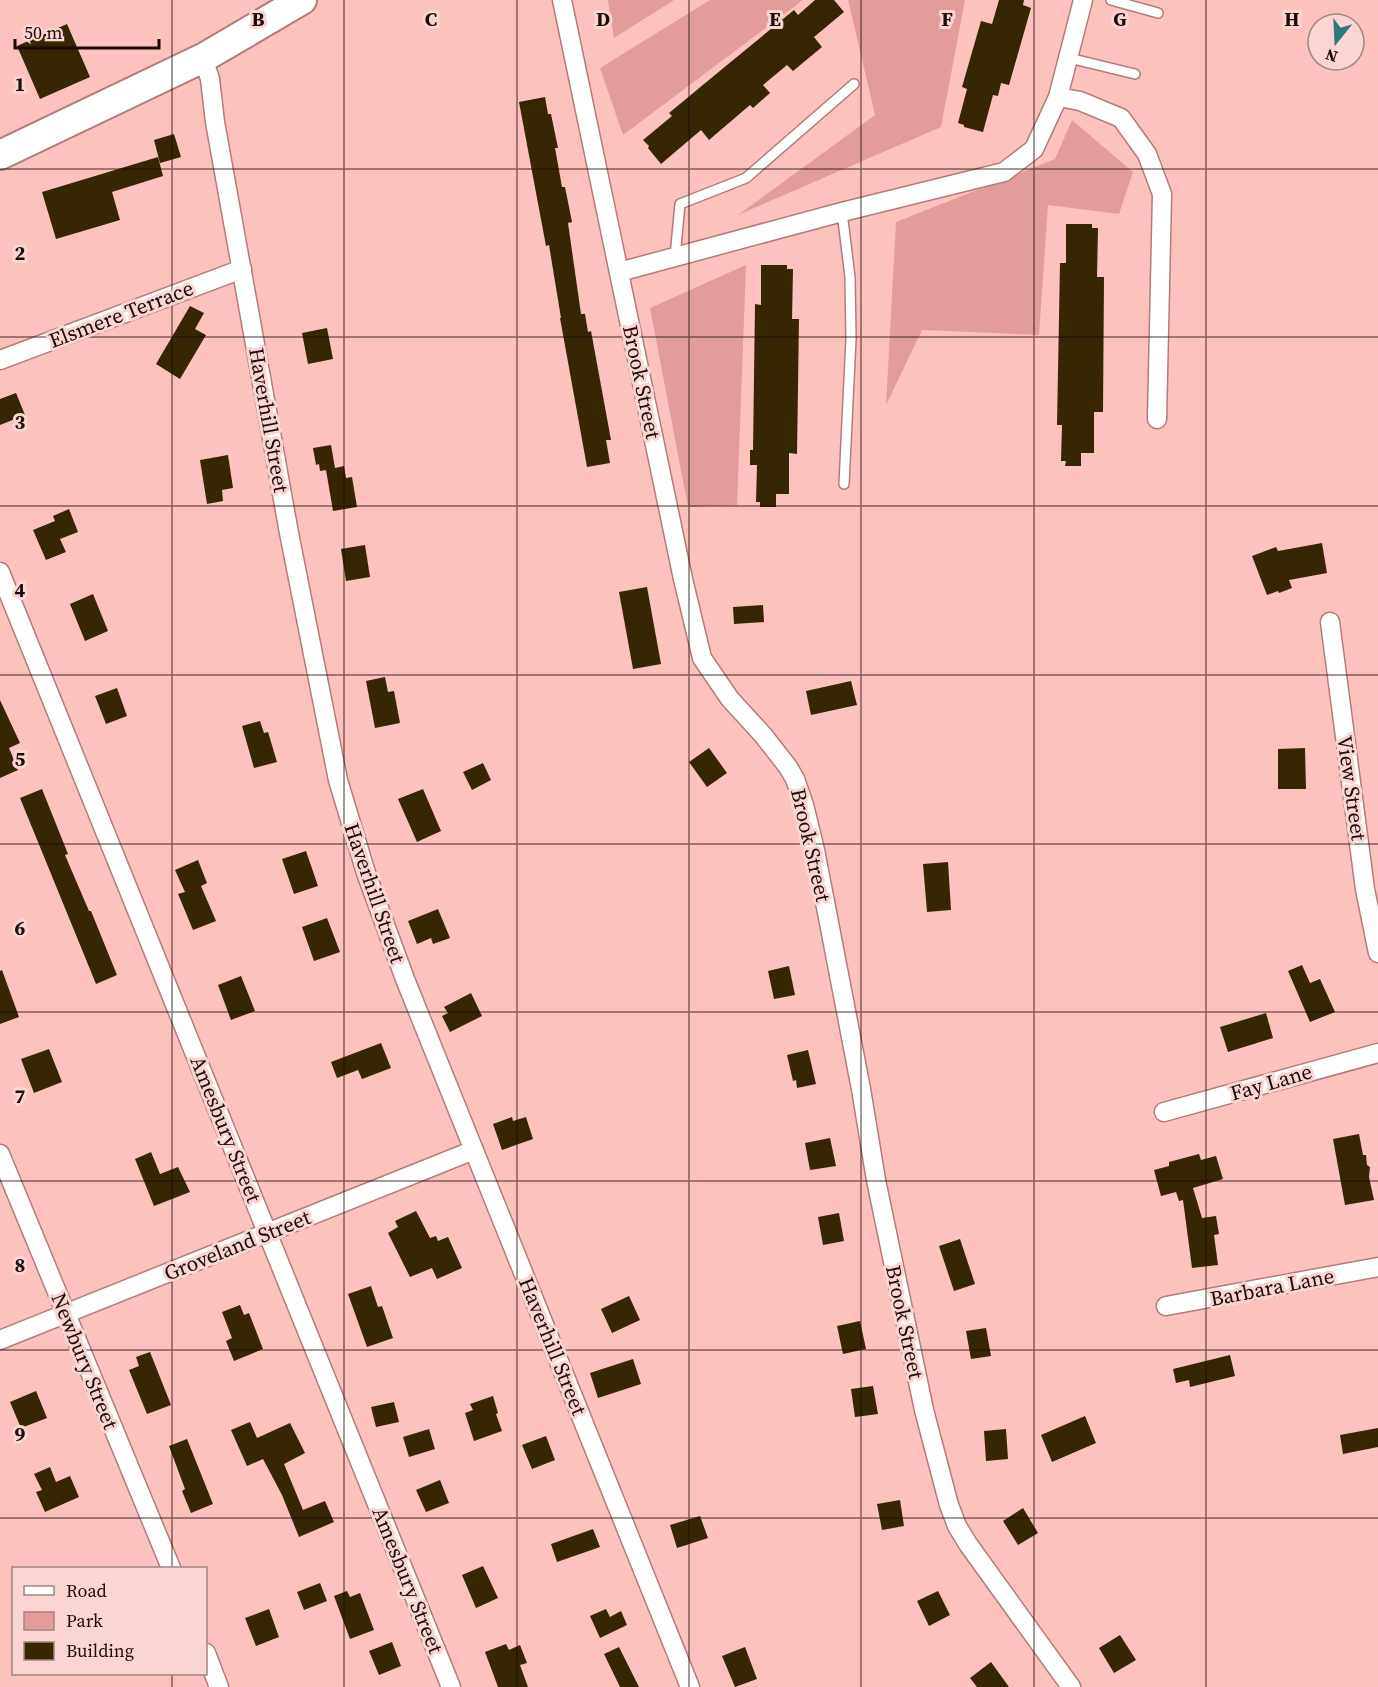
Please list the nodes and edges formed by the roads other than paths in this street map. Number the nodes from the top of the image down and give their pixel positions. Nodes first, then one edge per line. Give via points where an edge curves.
1 (302, 0) edge
2 (562, 0) edge
3 (1083, 0) edge
4 (1111, 0) edge
5 (1158, 13) dead end
6 (1069, 57) junction
7 (203, 58) junction
8 (1135, 74) dead end
9 (854, 84) dead end
10 (1058, 97) junction
11 (0, 155) edge
12 (842, 212) junction
13 (675, 257) junction
14 (242, 269) junction
15 (619, 273) junction
16 (0, 360) edge
17 (1157, 419) dead end
18 (844, 484) dead end
19 (0, 572) edge
20 (1330, 622) dead end
21 (1372, 889) edge
22 (1378, 953) edge
23 (1378, 1053) edge
24 (1164, 1112) dead end
25 (474, 1150) junction
26 (0, 1154) edge
27 (268, 1233) junction
28 (1378, 1267) edge
29 (1166, 1306) dead end
30 (66, 1314) junction
31 (0, 1340) edge
32 (170, 1567) edge
33 (207, 1656) edge
34 (219, 1687) edge
35 (451, 1687) edge
36 (690, 1687) edge
37 (1071, 1687) edge

1 - 7 main road
2 - 15 street, Brook Street
3 - 6 street
4 - 5 lane
6 - 8 lane
6 - 10 street
7 - 11 main road
7 - 14 street, Haverhill Street via 210,79
9 - 13 lane via 746,178 680,204
10 - 12 street via 1034,149 1004,172
10 - 17 street via 1080,101 1120,118 1147,154 1162,194
12 - 13 street
12 - 18 lane via 850,278 851,339
13 - 15 street
14 - 16 street, Elsmere Terrace
14 - 25 street, Haverhill Street via 338,780 366,873
15 - 37 street, Brook Street via 702,658 730,699 788,767 810,827 896,1280 949,1505 968,1544
19 - 27 street, Amesbury Street
20 - 21 street, View Street
21 - 22 street, View Street
23 - 24 street, Fay Lane
25 - 27 street, Groveland Street
25 - 36 street, Haverhill Street
26 - 30 street, Newbury Street
27 - 30 street, Groveland Street
27 - 35 street, Amesbury Street
28 - 29 street, Barbara Lane
30 - 31 street, Groveland Street
30 - 32 street, Newbury Street
33 - 34 street

